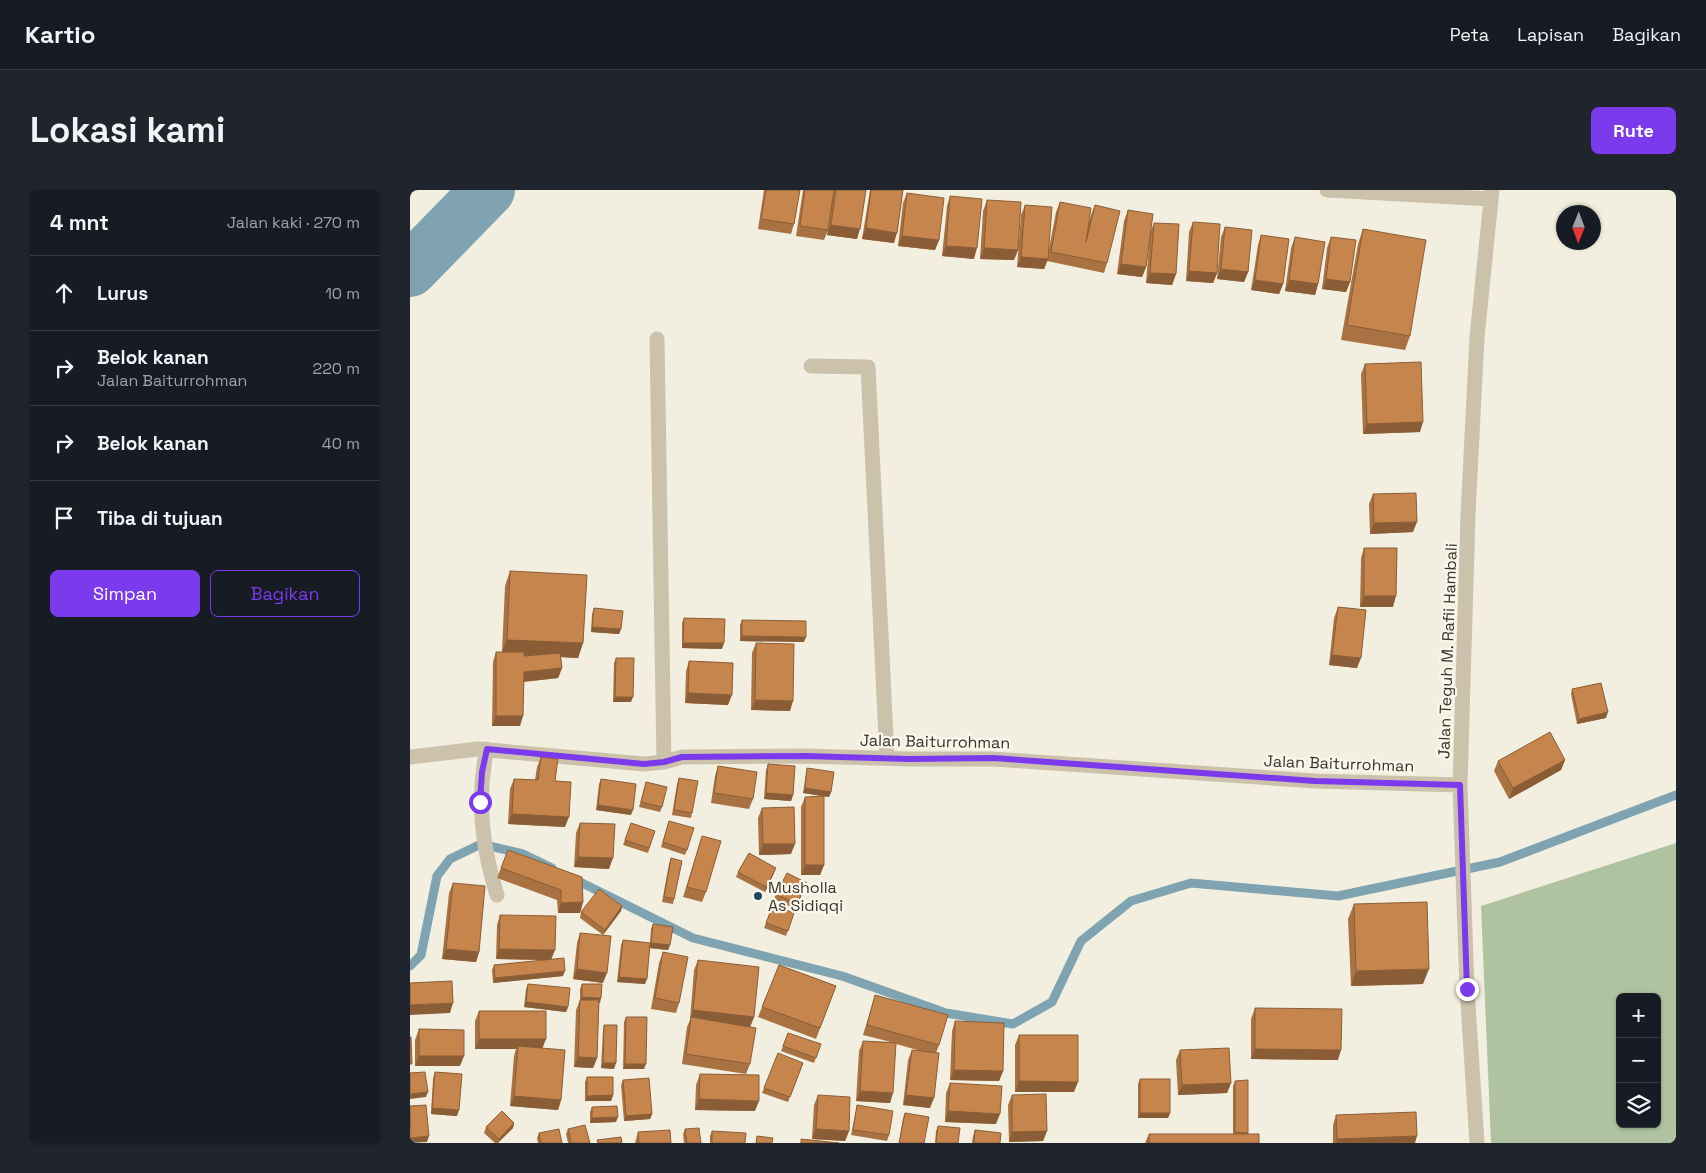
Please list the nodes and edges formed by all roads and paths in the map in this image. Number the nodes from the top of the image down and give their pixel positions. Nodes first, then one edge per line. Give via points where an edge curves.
1 (1327, 190) edge
2 (1371, 192) edge
3 (1492, 194) edge
4 (657, 339) dead end
5 (811, 366) dead end
6 (487, 749) junction
7 (410, 757) edge
8 (887, 758) junction
9 (664, 762) junction
10 (1460, 785) junction
11 (497, 895) dead end
12 (1476, 1143) edge

1 - 2 street
2 - 3 street
3 - 10 street, Jalan Teguh M. Rafii Hambali via 1477,337
4 - 9 street
5 - 8 street via 868,367
6 - 7 street, Jalan Baiturrohman
6 - 9 street, Jalan Baiturrohman via 644,764
6 - 11 street via 480,802 486,857
8 - 9 street, Jalan Baiturrohman via 682,757
8 - 10 street, Jalan Baiturrohman via 993,758 1315,781
10 - 12 street, Jalan Teguh M. Rafii Hambali

